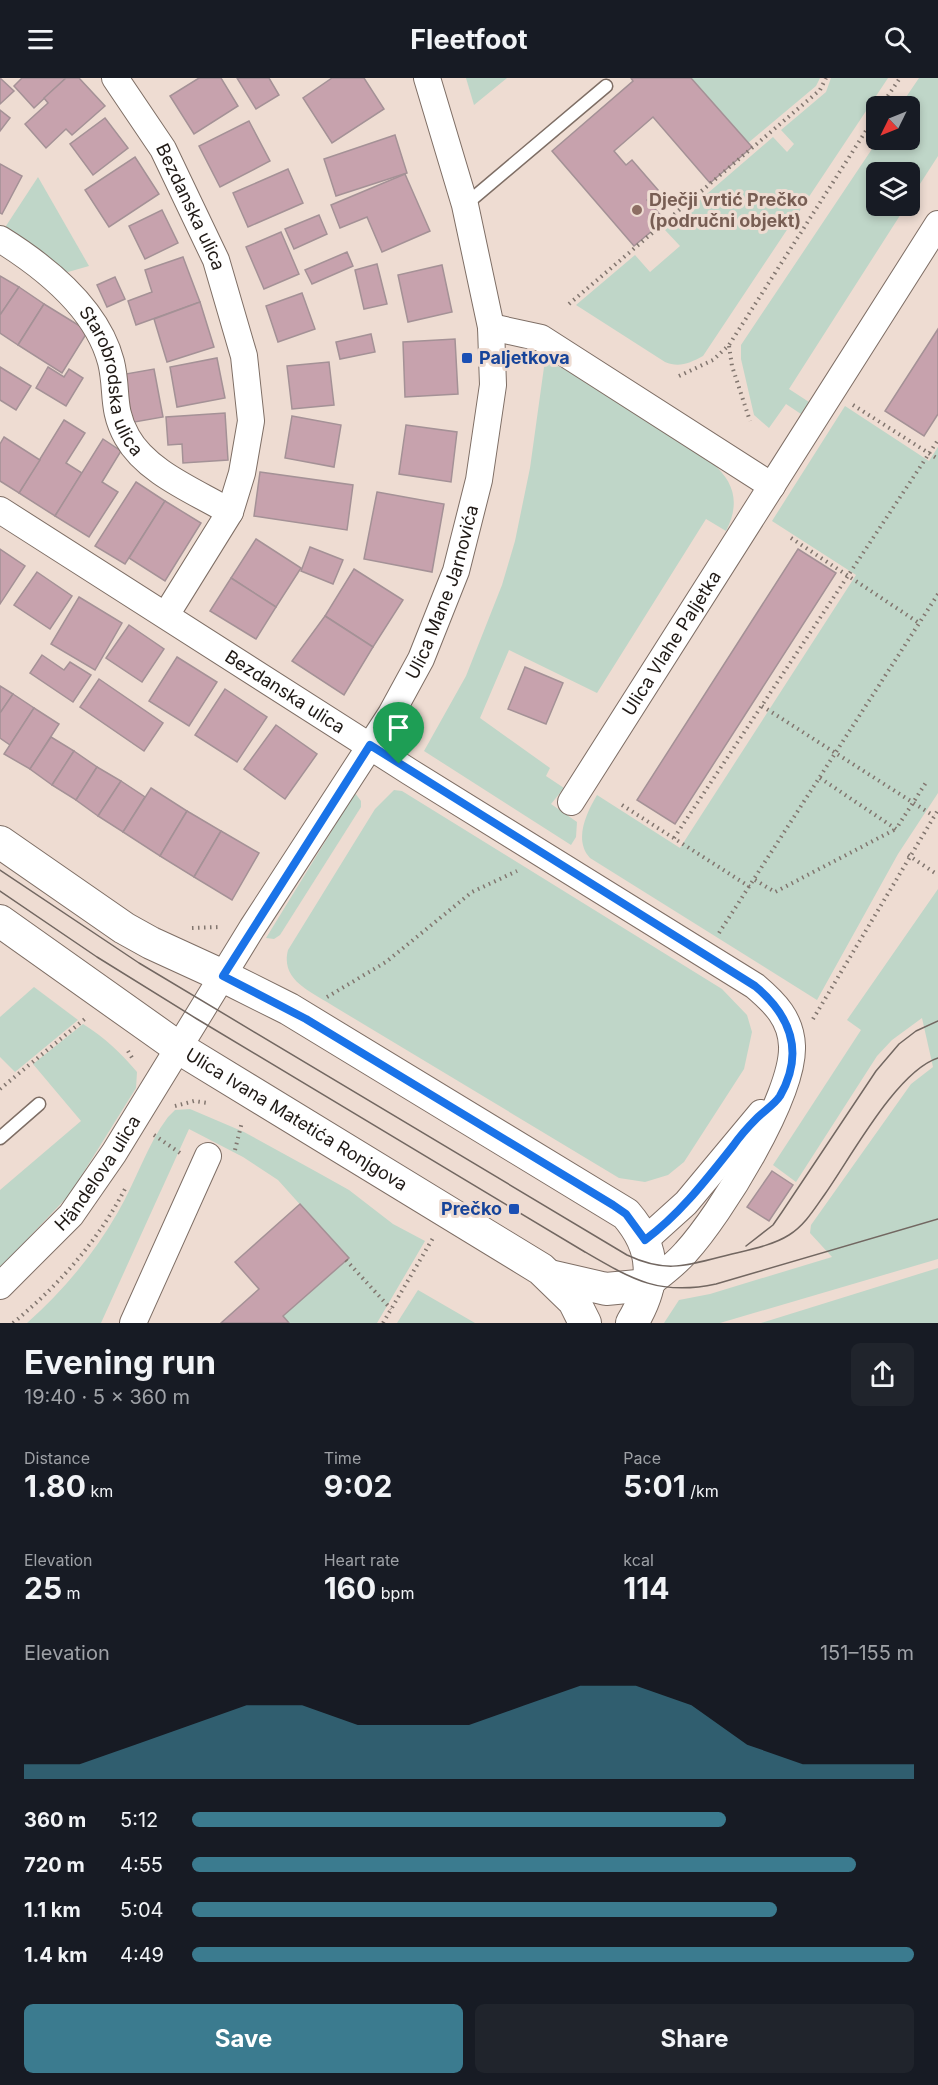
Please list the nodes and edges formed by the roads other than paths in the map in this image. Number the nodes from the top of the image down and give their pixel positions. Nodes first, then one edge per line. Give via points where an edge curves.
1 (115, 78) edge
2 (427, 78) edge
3 (606, 86) dead end
4 (465, 205) junction
5 (938, 225) edge
6 (0, 239) edge
7 (491, 327) junction
8 (772, 486) junction
9 (0, 510) edge
10 (230, 513) junction
11 (166, 615) junction
12 (370, 745) junction
13 (571, 802) dead end
14 (0, 842) edge
15 (0, 921) edge
16 (223, 976) junction
17 (179, 1048) junction
18 (779, 1097) junction
19 (39, 1104) dead end
20 (0, 1138) edge
21 (208, 1156) dead end
22 (645, 1240) junction
23 (549, 1276) junction
24 (648, 1285) junction
25 (0, 1286) edge
26 (133, 1323) edge
27 (585, 1323) edge
28 (632, 1323) edge

1 - 10 street, Bezdanska ulica via 163,149 216,260 244,356 251,421
2 - 4 street, Ulica Mane Jarnovića
3 - 4 lane
4 - 7 street, Ulica Mane Jarnovića
5 - 8 street, Ulica Vlahe Paljetka
6 - 10 street, Starobrodska ulica via 38,262 103,336 112,364 115,410 128,439 154,466
7 - 8 street via 541,338
7 - 12 street, Ulica Mane Jarnovića via 493,385 479,480 456,572 421,659
8 - 13 street, Ulica Vlahe Paljetka
9 - 11 street, Bezdanska ulica
10 - 11 street, Bezdanska ulica
11 - 12 street, Bezdanska ulica
12 - 16 street, Ulica Mane Jarnovića
12 - 18 street, Bezdanska ulica via 755,986 778,1006 790,1035 791,1061
14 - 16 street via 124,928
15 - 17 street, Ulica Ivana Matetića Ronjgova
16 - 17 street, Ulica Mane Jarnovića
16 - 22 street via 298,1014 613,1205 626,1214
17 - 23 street, Ulica Ivana Matetića Ronjgova
17 - 25 street, Händelova ulica via 88,1192 54,1233
18 - 22 street, Bezdanska ulica via 744,1132 672,1219
18 - 24 street, Bezdanska ulica via 740,1177 721,1206 685,1254
19 - 20 lane
21 - 26 street
22 - 24 street via 650,1264
23 - 24 street via 606,1290
23 - 27 street, Ulica Ivana Matetića Ronjgova via 574,1301
24 - 28 street

